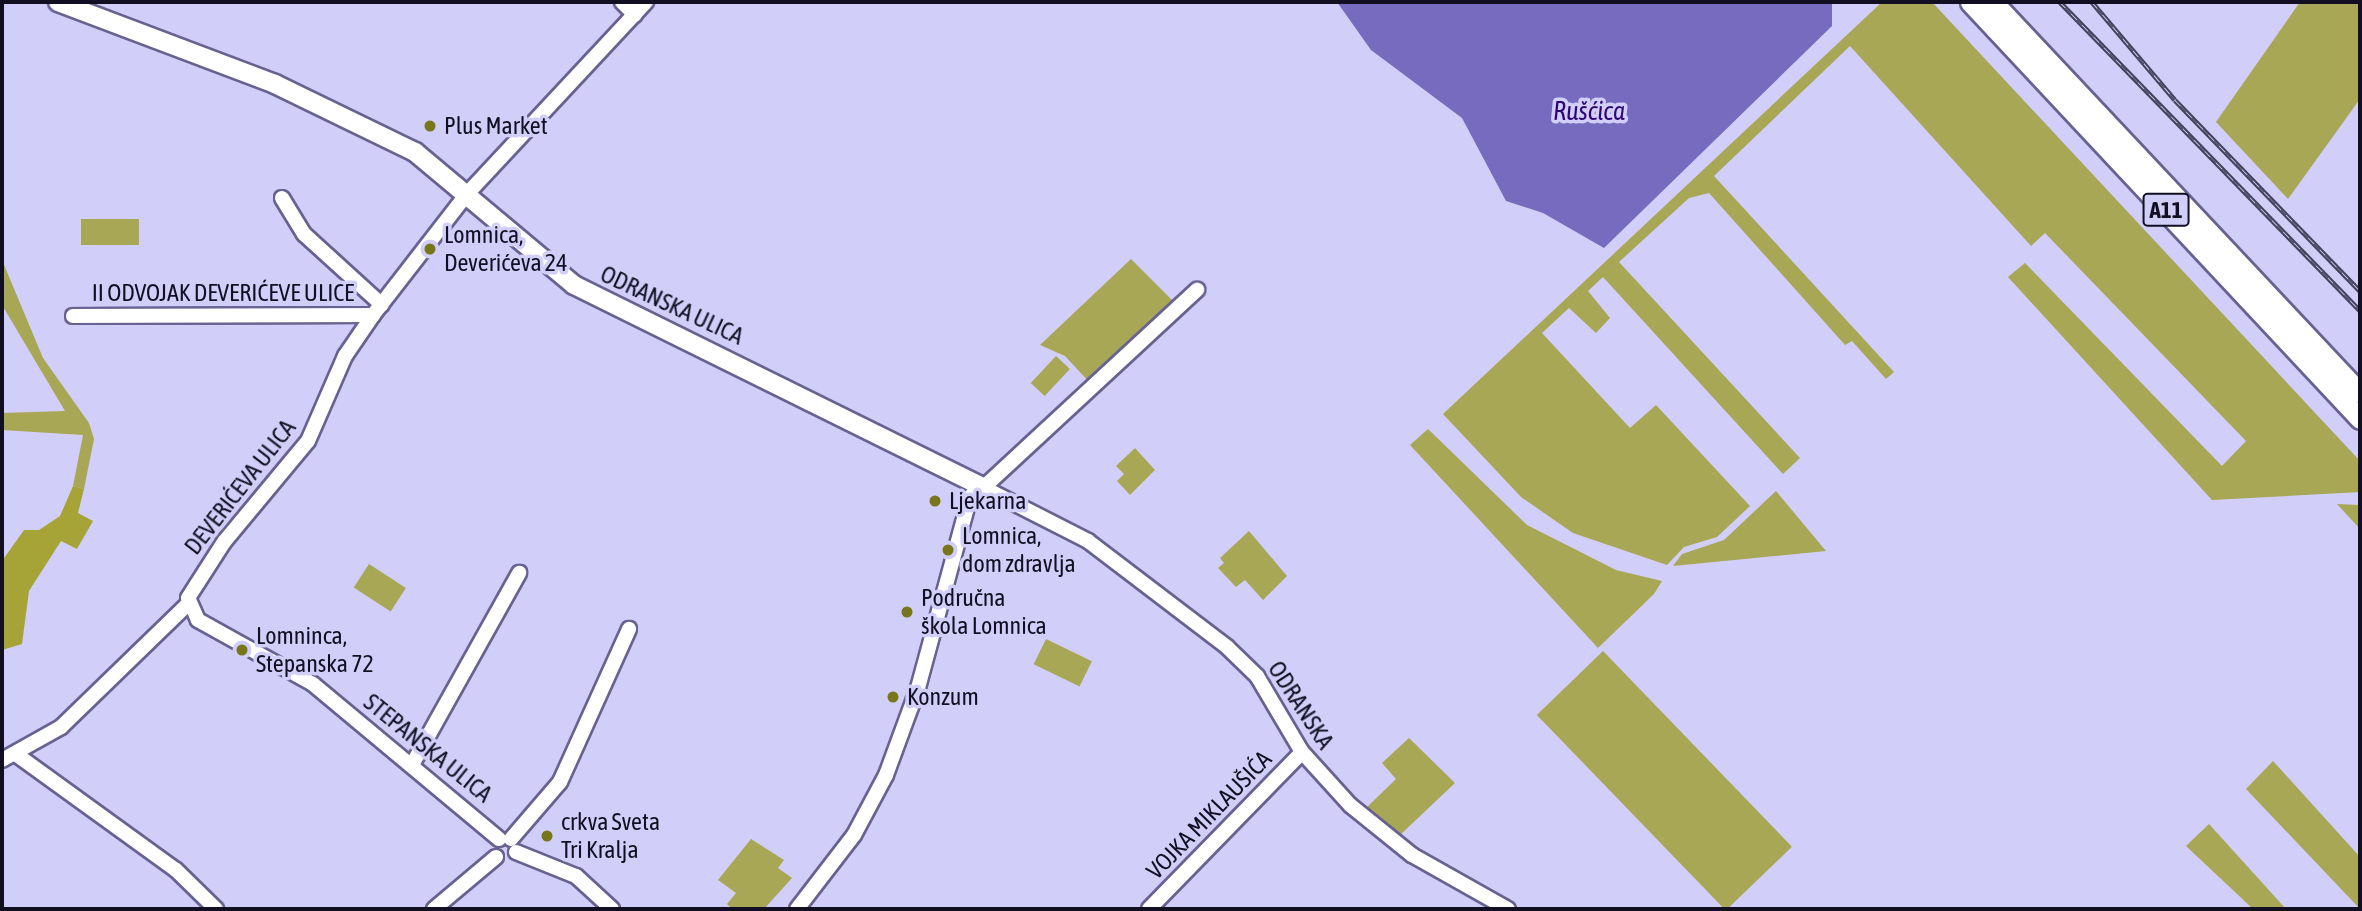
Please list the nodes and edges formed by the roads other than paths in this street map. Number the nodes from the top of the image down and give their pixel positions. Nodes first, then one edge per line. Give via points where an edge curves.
1 (58, 2) edge
2 (622, 2) edge
3 (646, 2) edge
4 (1970, 2) edge
5 (1993, 2) edge
6 (635, 15) junction
7 (466, 195) junction
8 (282, 198) dead end
9 (1197, 290) dead end
10 (378, 310) junction
11 (73, 316) dead end
12 (2360, 394) edge
13 (2360, 419) edge
14 (982, 487) junction
15 (519, 573) dead end
16 (188, 604) junction
17 (629, 629) dead end
18 (1302, 752) junction
19 (17, 755) junction
20 (2, 760) edge
21 (413, 764) junction
22 (509, 843) junction
23 (496, 857) junction
24 (216, 909) edge
25 (434, 909) edge
26 (612, 909) edge
27 (797, 909) edge
28 (1149, 909) edge
29 (1508, 909) edge

1 - 7 main road, ODRANSKA ULICA via 321,105 425,158
2 - 6 street
3 - 6 street, DEVERIĆEVA ULICA
4 - 13 highway, A11
5 - 12 highway, A11
6 - 7 street, DEVERIĆEVA ULICA
7 - 10 street, DEVERIĆEVA ULICA
7 - 14 main road, ODRANSKA ULICA via 531,255 587,293
8 - 10 street via 304,234
9 - 14 street
10 - 11 street, II ODVOJAK DEVERIĆEVE ULICE
10 - 16 street, DEVERIĆEVA ULICA via 345,356 308,441 205,568
14 - 18 street, ODRANSKA via 1088,541 1227,647 1261,682
14 - 27 street via 970,497 918,688 886,775 847,845
15 - 21 street
16 - 19 street, DEVERIĆEVA ULICA via 61,727
16 - 21 street, STEPANSKA ULICA via 204,624 313,684
17 - 22 street via 560,782
18 - 28 street, VOJKA MIKLAUŠIĆA
18 - 29 street, ODRANSKA via 1383,834
19 - 20 street, DEVERIĆEVA ULICA
19 - 24 street via 176,870
21 - 22 street, STEPANSKA ULICA
22 - 23 street
22 - 23 street via 509,860
22 - 26 street, STEPANSKA ULICA via 576,876
23 - 25 street

